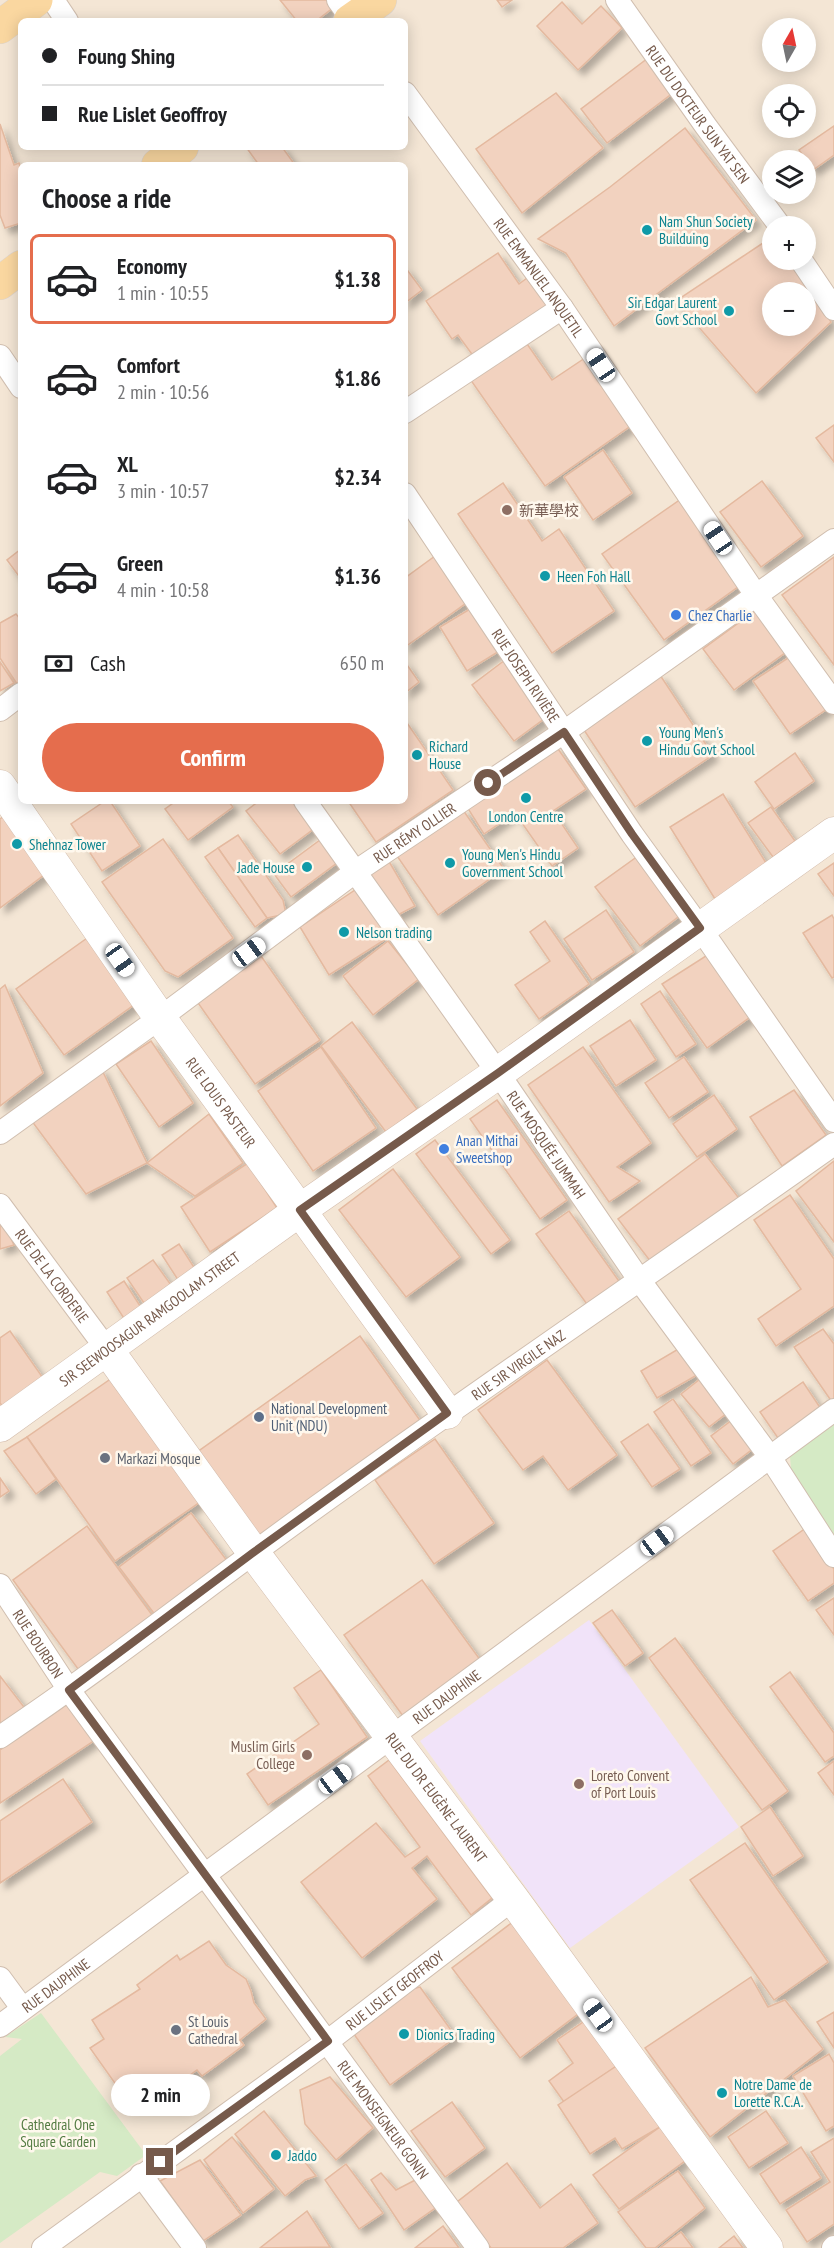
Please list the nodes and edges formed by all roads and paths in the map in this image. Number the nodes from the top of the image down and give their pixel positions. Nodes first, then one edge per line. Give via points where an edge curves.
1 (36, 0) edge
2 (53, 0) edge
3 (380, 0) edge
4 (617, 0) edge
5 (348, 15) edge
6 (66, 18) edge
7 (0, 27) edge
8 (408, 97) edge
9 (773, 216) edge
10 (18, 269) edge
11 (808, 270) edge
12 (0, 283) edge
13 (562, 308) junction
14 (834, 309) edge
15 (0, 356) edge
16 (18, 383) edge
17 (408, 410) edge
18 (408, 498) edge
19 (834, 540) edge
20 (756, 595) junction
21 (18, 696) edge
22 (834, 703) edge
23 (0, 710) edge
24 (564, 732) junction
25 (0, 786) edge
26 (306, 804) edge
27 (834, 833) edge
28 (355, 872) junction
29 (700, 928) junction
30 (160, 1018) junction
31 (498, 1073) junction
32 (834, 1121) edge
33 (0, 1133) edge
34 (834, 1144) edge
35 (0, 1205) edge
36 (300, 1210) junction
37 (640, 1281) junction
38 (106, 1348) junction
39 (834, 1410) edge
40 (447, 1413) junction
41 (0, 1426) edge
42 (771, 1457) junction
43 (254, 1552) junction
44 (834, 1556) edge
45 (0, 1585) edge
46 (69, 1690) junction
47 (0, 1737) edge
48 (391, 1737) junction
49 (205, 1876) junction
50 (513, 1899) junction
51 (0, 1978) edge
52 (22, 2008) junction
53 (0, 2026) edge
54 (328, 2041) junction
55 (141, 2175) junction
56 (43, 2248) edge
57 (195, 2248) edge
58 (478, 2248) edge
59 (767, 2248) edge

1 - 7 main road
2 - 6 street
3 - 5 main road
4 - 9 street, RUE DU DOCTEUR SUN YAT SEN
8 - 13 street, RUE EMMANUEL ANQUETIL
10 - 12 main road
11 - 14 street
13 - 17 street
13 - 20 street, RUE EMMANUEL ANQUETIL
15 - 16 street
18 - 24 street, RUE JOSEPH RIVIÈRE
19 - 20 street, RUE RÉMY OLLIER
20 - 22 street, RUE EMMANUEL ANQUETIL
20 - 24 street, RUE RÉMY OLLIER
21 - 23 street
24 - 28 street, RUE RÉMY OLLIER
24 - 29 street, RUE JOSEPH RIVIÈRE
25 - 30 main road, RUE LOUIS PASTEUR
26 - 28 street, RUE MOSQUÉE JUMMAH
27 - 29 main road, SIR SEEWOOSAGUR RAMGOOLAM STREET
28 - 30 street, RUE RÉMY OLLIER
28 - 31 street, RUE MOSQUÉE JUMMAH
29 - 31 main road, SIR SEEWOOSAGUR RAMGOOLAM STREET
29 - 32 street, RUE JOSEPH RIVIÈRE
30 - 33 street, RUE RÉMY OLLIER
30 - 36 main road, RUE LOUIS PASTEUR
31 - 36 main road, SIR SEEWOOSAGUR RAMGOOLAM STREET
31 - 37 street, RUE MOSQUÉE JUMMAH
34 - 37 street, RUE SIR VIRGILE NAZ
35 - 38 street, RUE DE LA CORDERIE
36 - 38 main road, SIR SEEWOOSAGUR RAMGOOLAM STREET
36 - 40 main road, RUE LOUIS PASTEUR
37 - 40 street, RUE SIR VIRGILE NAZ
37 - 42 street, RUE MOSQUÉE JUMMAH
38 - 41 main road, SIR SEEWOOSAGUR RAMGOOLAM STREET
38 - 43 main road, RUE DU DR EUGÈNE LAURENT
39 - 42 street, RUE DAUPHINE
40 - 43 street, RUE SIR VIRGILE NAZ
42 - 44 street, RUE MOSQUÉE JUMMAH
42 - 48 street, RUE DAUPHINE
43 - 46 street, RUE SIR VIRGILE NAZ
43 - 48 main road, RUE DU DR EUGÈNE LAURENT
45 - 46 street, RUE BOURBON
46 - 47 street, RUE SIR VIRGILE NAZ
46 - 49 street, RUE BOURBON
48 - 49 street, RUE DAUPHINE
48 - 50 main road, RUE DU DR EUGÈNE LAURENT
49 - 52 street, RUE DAUPHINE
49 - 54 street, RUE MONSEIGNEUR GONIN
50 - 54 street, RUE LISLET GEOFFROY
50 - 59 main road, RUE DU DR EUGÈNE LAURENT
51 - 52 street
52 - 53 street, RUE DAUPHINE
54 - 55 street, RUE LISLET GEOFFROY
54 - 58 street, RUE MONSEIGNEUR GONIN
55 - 56 street, RUE LISLET GEOFFROY
55 - 57 street

